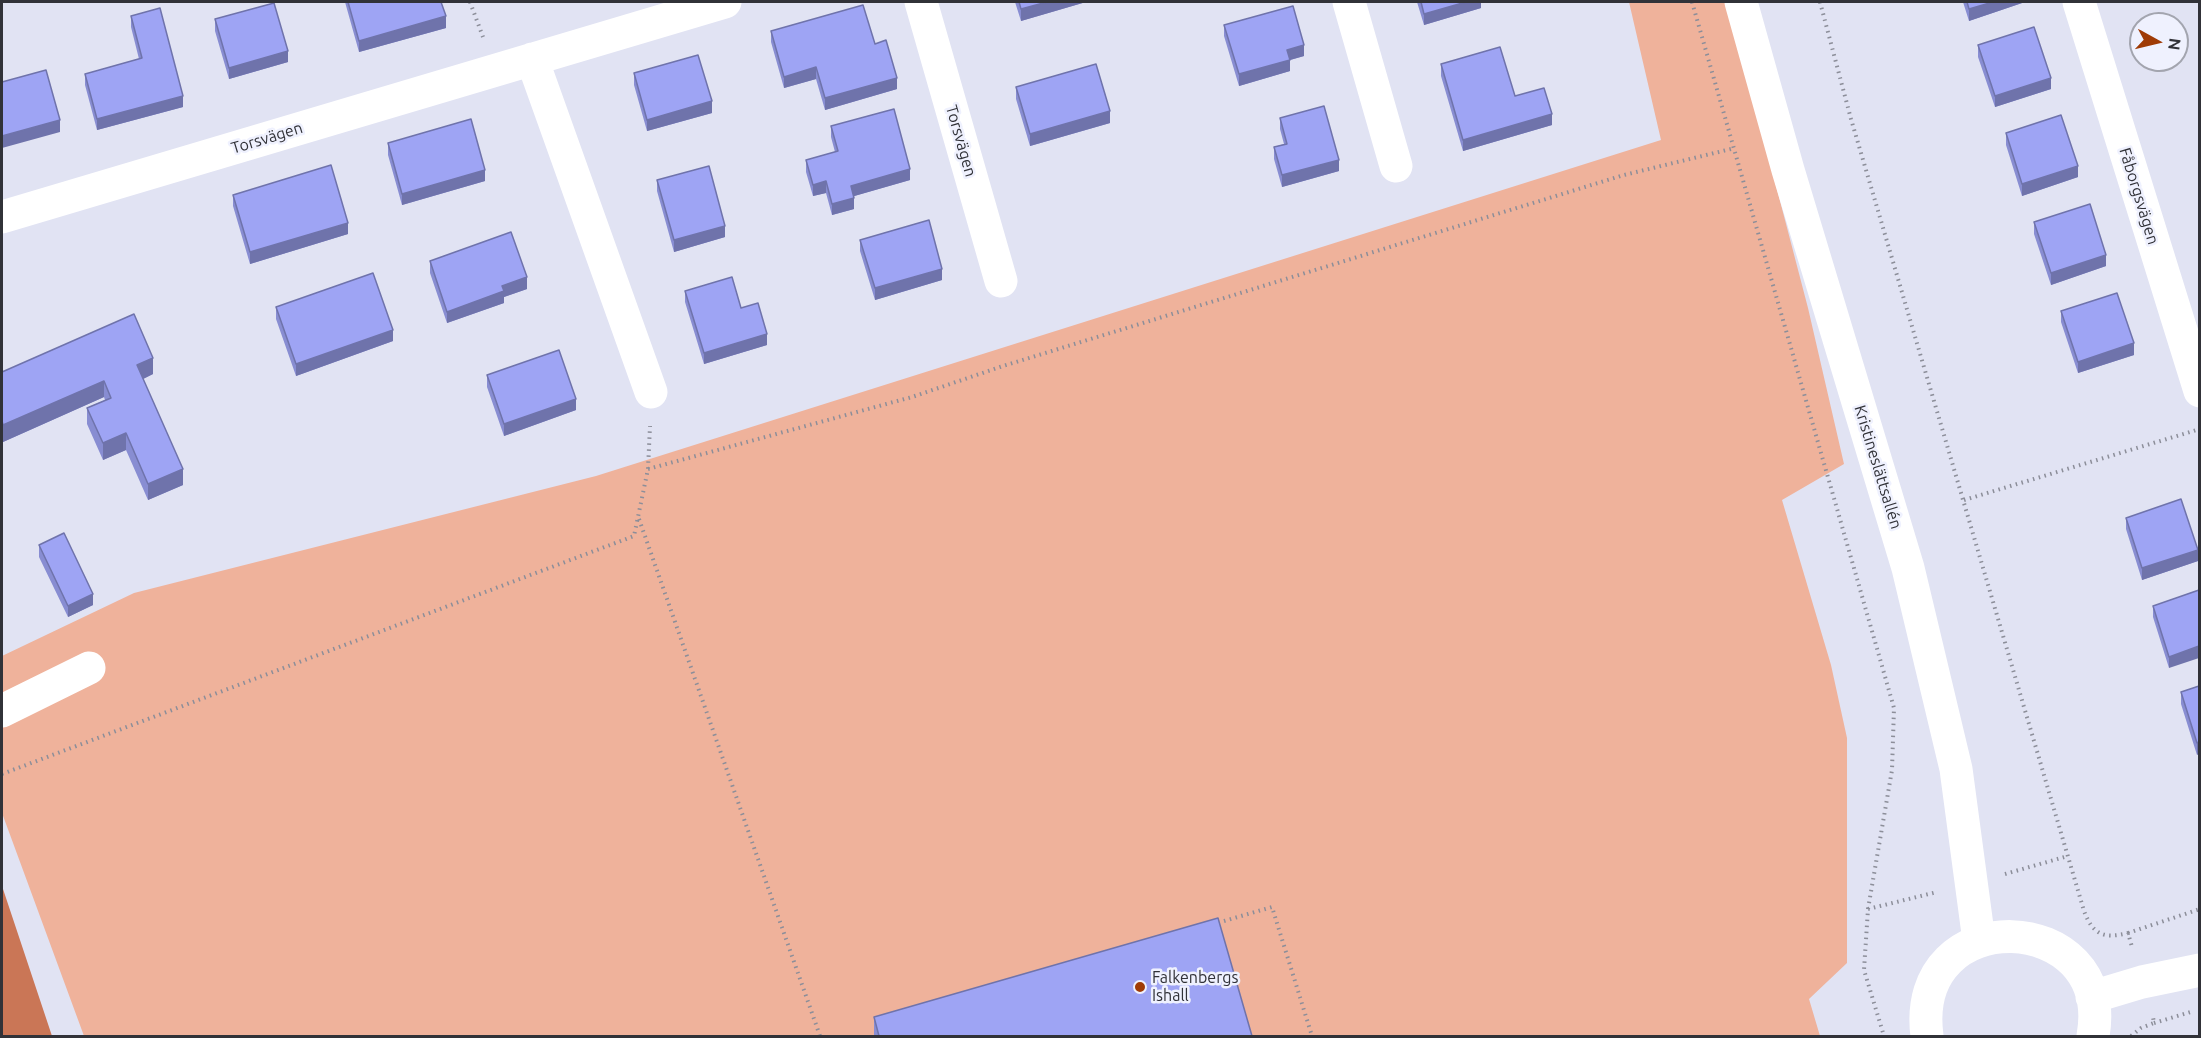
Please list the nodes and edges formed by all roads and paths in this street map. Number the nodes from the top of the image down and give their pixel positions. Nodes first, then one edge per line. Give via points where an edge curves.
1 (725, 2) edge
2 (921, 2) edge
3 (1349, 2) edge
4 (1692, 2) edge
5 (1741, 2) edge
6 (1820, 2) edge
7 (2079, 2) edge
8 (532, 59) junction
9 (1735, 148) junction
10 (1396, 166) dead end
11 (2, 217) edge
12 (1001, 281) dead end
13 (2199, 391) edge
14 (651, 392) joint
15 (2199, 429) edge
16 (648, 469) junction
17 (1964, 500) junction
18 (638, 517) junction
19 (89, 668) dead end
20 (2, 711) edge
21 (2, 774) edge
22 (2199, 909) edge
23 (1224, 921) dead end
24 (2128, 933) junction
25 (1979, 941) junction
26 (2199, 970) edge
27 (2142, 982) junction
28 (2092, 997) junction
29 (2199, 1009) edge
30 (2154, 1023) junction
31 (820, 1036) edge
32 (1312, 1036) edge
33 (1884, 1036) edge
34 (1927, 1036) edge
35 (2092, 1036) edge
36 (2131, 1036) edge

1 - 8 street, Torsvägen
2 - 12 street, Torsvägen
3 - 10 street
4 - 9 path
5 - 25 street, Kristineslättsallén via 1908,568 1956,769
6 - 17 path
7 - 13 street, Fåborgsvägen
8 - 11 street, Torsvägen
8 - 14 street
9 - 16 path via 1624,174 912,397
9 - 33 path via 1894,708 1892,770 1868,909 1864,970
14 - 16 path
15 - 17 path
16 - 18 path
17 - 24 path via 2090,928 2104,935
18 - 21 path via 634,536
18 - 31 path
19 - 20 street
22 - 24 path
23 - 32 path via 1272,907
24 - 27 path
25 - 28 street via 2017,935 2054,947 2081,974
25 - 34 street via 1958,952 1935,980 1926,1014
26 - 27 street
27 - 28 street
27 - 30 path
28 - 35 street
29 - 30 path
30 - 36 path

